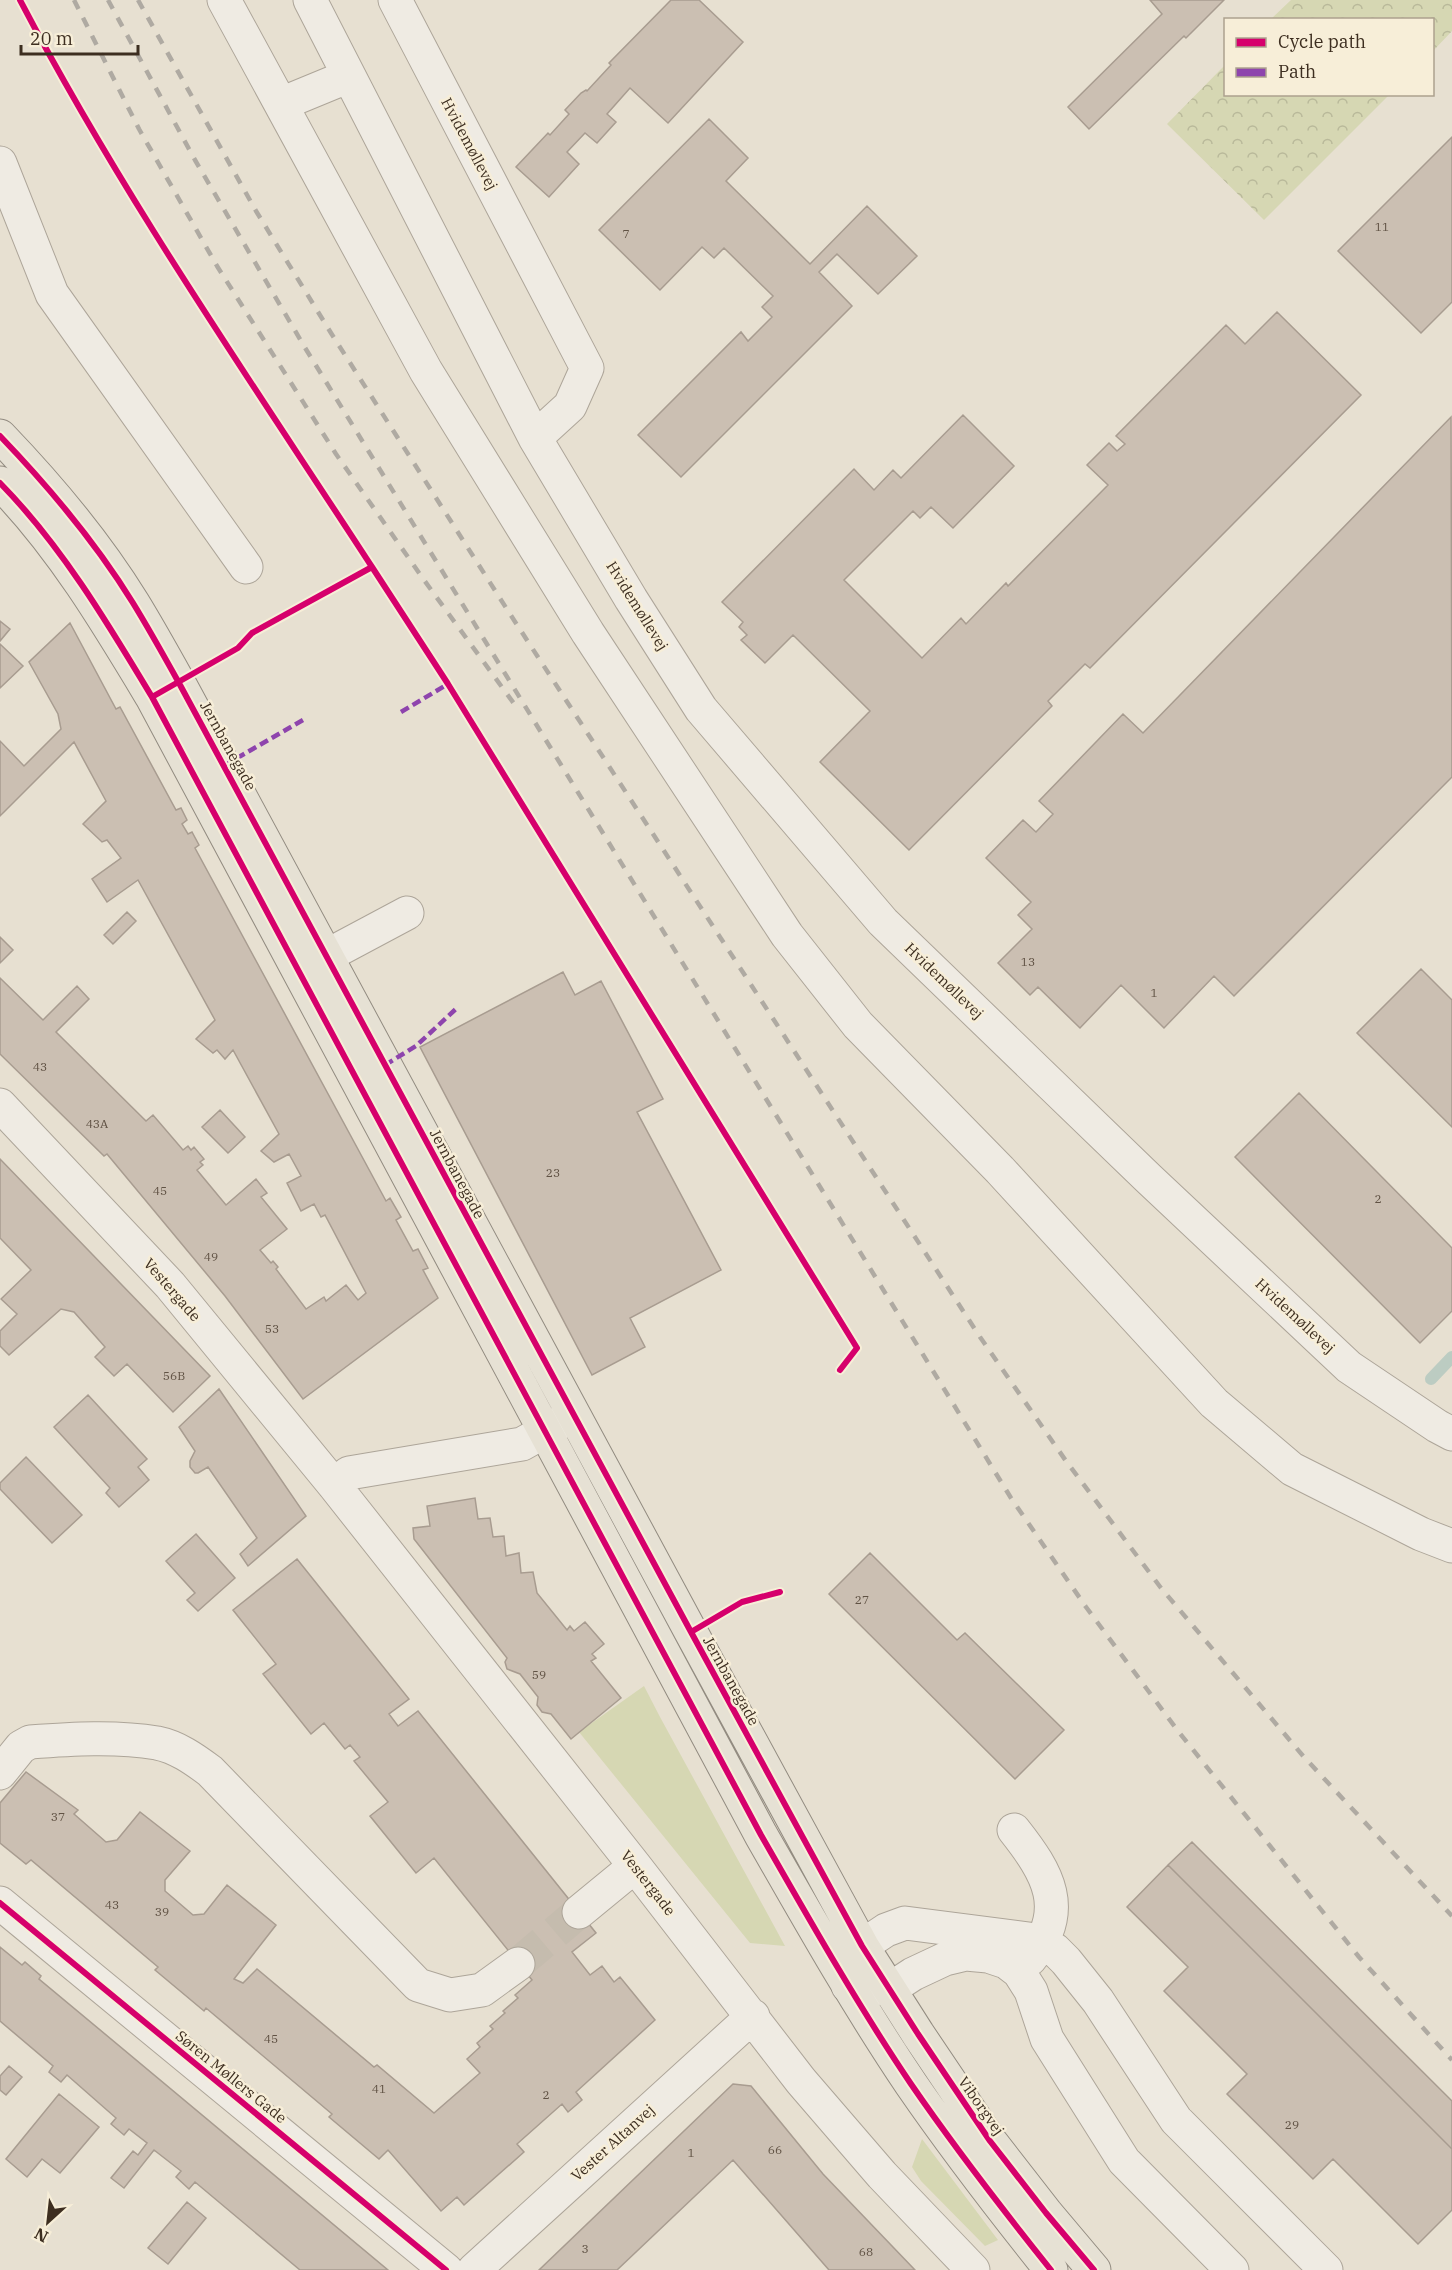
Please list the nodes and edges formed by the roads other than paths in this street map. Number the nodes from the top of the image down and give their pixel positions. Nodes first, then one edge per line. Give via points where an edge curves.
1 (224, 0) edge
2 (310, 0) edge
3 (395, 0) edge
4 (349, 76) junction
5 (281, 104) junction
6 (0, 163) edge
7 (0, 436) edge
8 (535, 438) junction
9 (0, 483) edge
10 (246, 567) dead end
11 (407, 913) dead end
12 (326, 956) junction
13 (297, 971) junction
14 (0, 1105) edge
15 (574, 1415) junction
16 (1447, 1424) edge
17 (546, 1431) junction
18 (334, 1485) junction
19 (1452, 1546) edge
20 (0, 1773) edge
21 (1014, 1830) dead end
22 (634, 1866) junction
23 (0, 1903) edge
24 (579, 1912) tunnel mouth
25 (1041, 1942) junction
26 (862, 1946) junction
27 (518, 1964) tunnel mouth
28 (1019, 1972) junction
29 (848, 1986) junction
30 (890, 1989) junction
31 (753, 2016) junction
32 (446, 2270) edge
33 (474, 2270) edge
34 (973, 2270) edge
35 (1051, 2270) edge
36 (1094, 2270) edge
37 (1232, 2270) edge
38 (1326, 2270) edge

1 - 5 street
2 - 4 street, Hvidemøllevej
3 - 8 street, Hvidemøllevej via 587,368 570,406
4 - 5 street
4 - 8 street, Hvidemøllevej
5 - 19 street via 426,371 588,633 787,935 858,1025 1000,1170 1214,1403 1292,1469
6 - 10 street via 52,294
7 - 12 main road, Jernbanegade via 34,471 133,602
8 - 16 street, Hvidemøllevej via 701,709 883,922 1349,1367
9 - 13 main road via 62,558 106,621 152,697
11 - 12 street
12 - 13 street
12 - 15 main road, Jernbanegade
13 - 17 main road
14 - 18 street, Vestergade via 170,1285
15 - 17 street
15 - 26 main road, Jernbanegade
17 - 18 street via 522,1444 349,1473
17 - 29 main road via 761,1835
18 - 22 street, Vestergade
20 - 27 street via 30,1742 158,1743 185,1754 210,1771 418,1985 450,1995 482,1990
21 - 25 street via 1033,1854 1050,1887 1049,1921
22 - 24 street
22 - 31 street, Vestergade
23 - 32 street, Søren Møllers Gade
25 - 26 street via 905,1923
25 - 28 street
25 - 38 street via 1066,1961 1098,2001 1176,2120
26 - 29 street
26 - 30 main road, Viborgvej
28 - 30 street via 1006,1962 966,1954 945,1959
28 - 37 street via 1031,1991 1047,2039 1124,2161
29 - 30 street
29 - 35 main road via 919,2095
30 - 36 main road, Viborgvej via 990,2141
31 - 33 street, Vester Altanvej
31 - 34 street, Vestergade via 801,2080 882,2175

